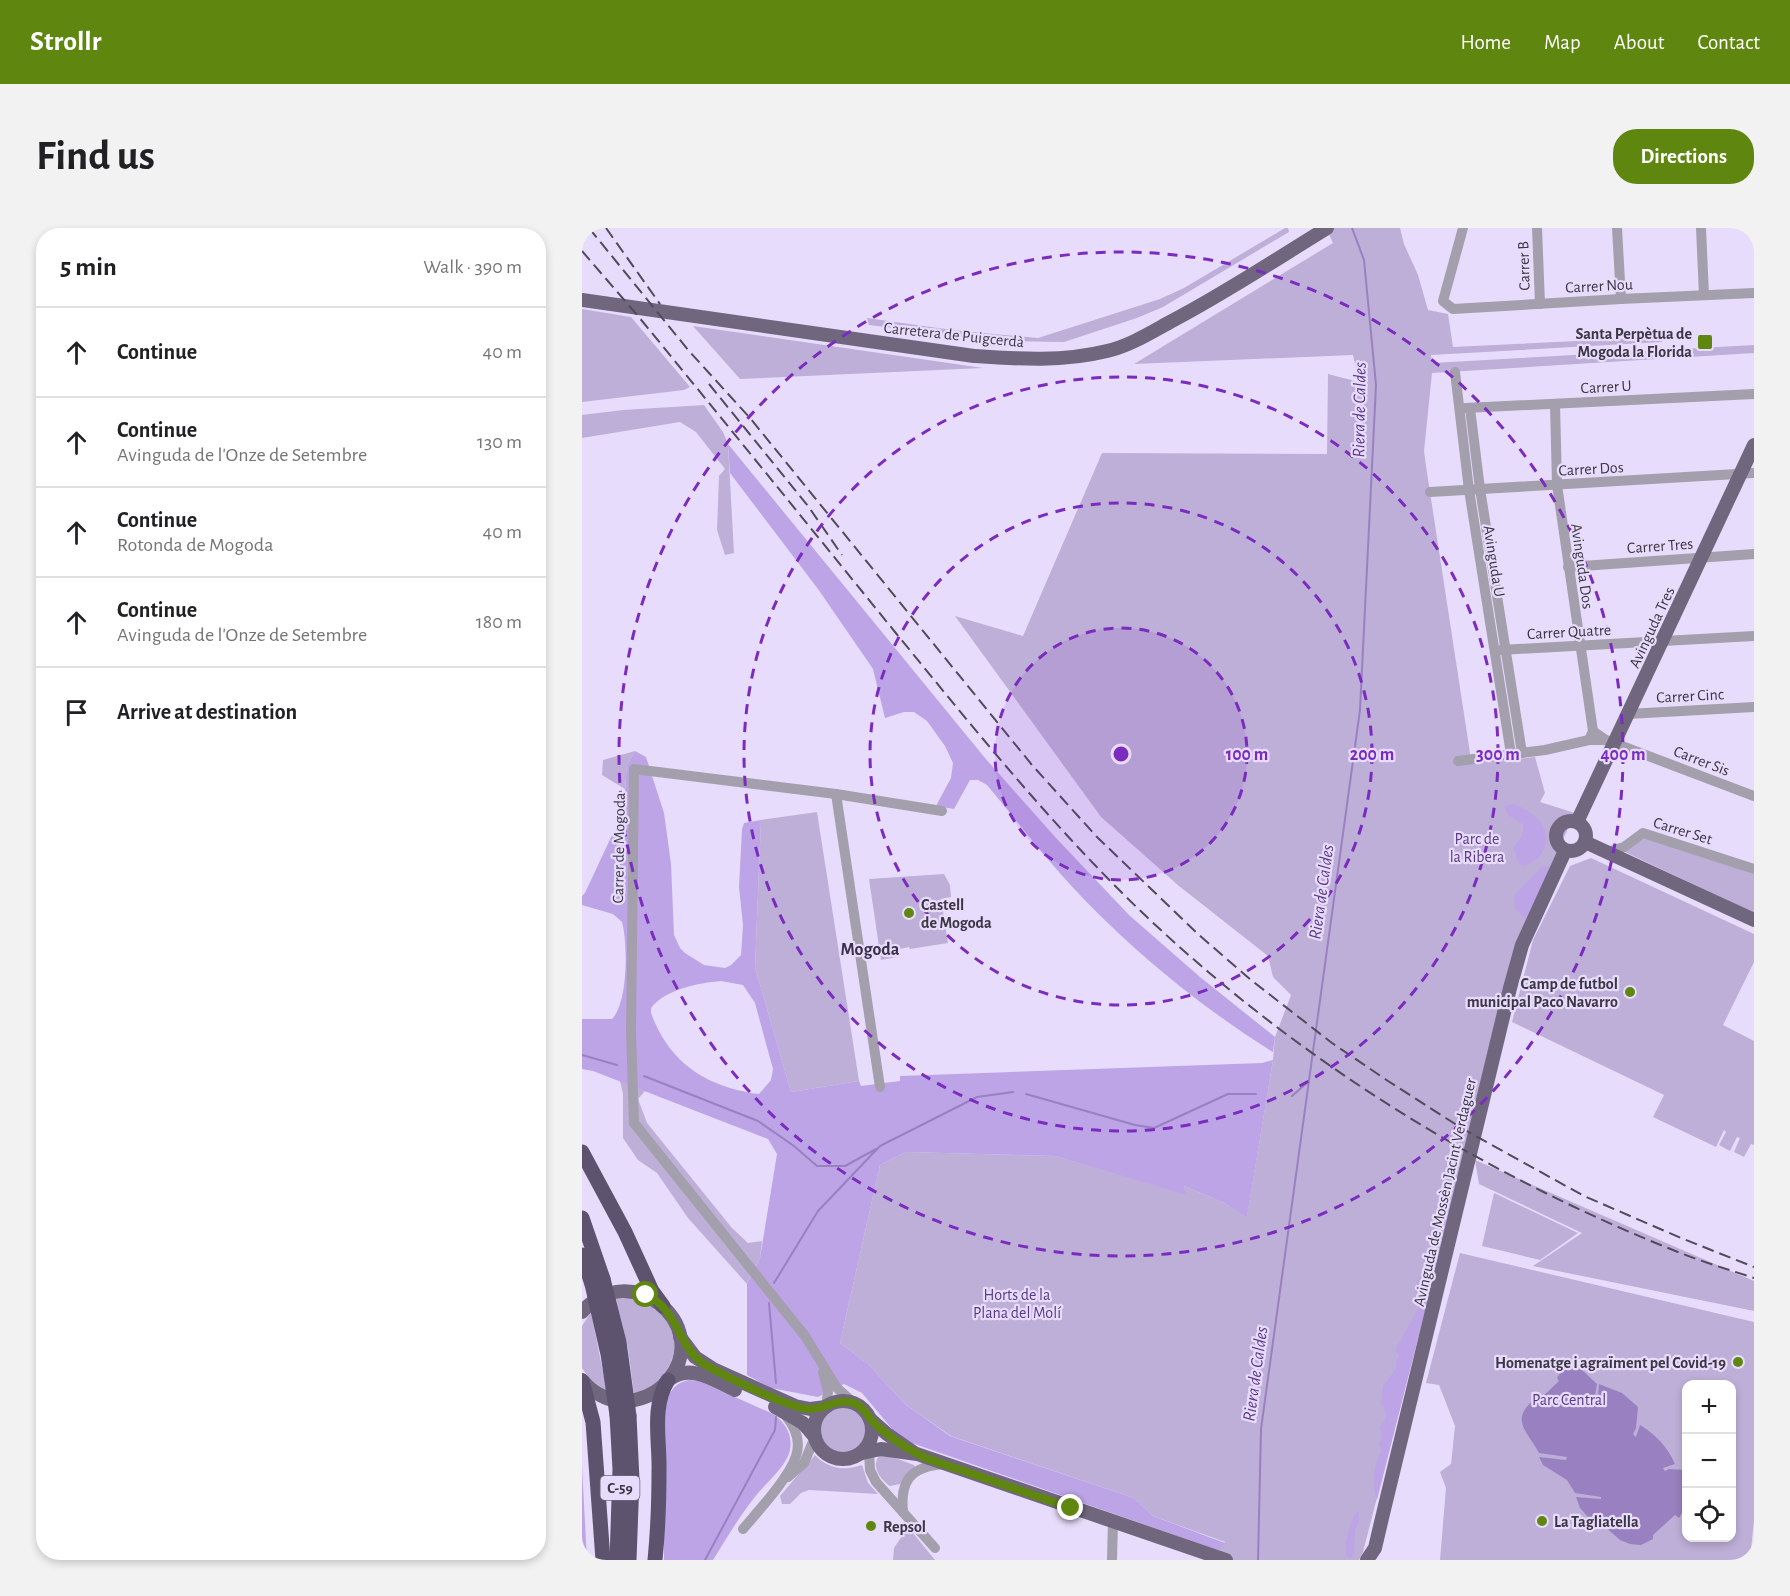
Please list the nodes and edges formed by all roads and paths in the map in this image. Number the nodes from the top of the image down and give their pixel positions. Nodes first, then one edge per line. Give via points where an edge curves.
1 (1328, 228) edge
2 (1463, 228) edge
3 (1537, 228) edge
4 (1617, 228) edge
5 (1701, 228) edge
6 (1754, 293) edge
7 (1704, 295) junction
8 (1621, 299) junction
9 (582, 300) edge
10 (1540, 304) junction
11 (1455, 372) dead end
12 (1754, 394) edge
13 (1555, 404) junction
14 (1464, 408) junction
15 (1754, 445) edge
16 (1747, 474) edge
17 (1557, 485) junction
18 (1475, 489) junction
19 (1430, 492) dead end
20 (1754, 554) edge
21 (1701, 558) junction
22 (1568, 567) junction
23 (1754, 636) edge
24 (1662, 641) junction
25 (1579, 645) junction
26 (1500, 650) junction
27 (1754, 707) edge
28 (1628, 714) junction
29 (1591, 735) junction
30 (1610, 741) junction
31 (1516, 754) junction
32 (1458, 761) dead end
33 (836, 794) junction
34 (1754, 796) edge
35 (942, 812) dead end
36 (1577, 822) junction
37 (1585, 842) junction
38 (1565, 851) junction
39 (1607, 852) junction
40 (1754, 868) edge
41 (1754, 920) edge
42 (880, 1087) dead end
43 (582, 1152) edge
44 (582, 1218) edge
45 (582, 1254) edge
46 (597, 1282) junction
47 (663, 1306) junction
48 (582, 1312) edge
49 (680, 1337) junction
50 (821, 1363) junction
51 (582, 1380) edge
52 (668, 1380) junction
53 (855, 1404) junction
54 (826, 1407) junction
55 (783, 1411) junction
56 (623, 1416) junction
57 (870, 1419) junction
58 (815, 1437) junction
59 (865, 1452) junction
60 (917, 1454) junction
61 (946, 1464) junction
62 (779, 1484) junction
63 (903, 1513) junction
64 (1113, 1521) junction
65 (743, 1529) dead end
66 (935, 1548) dead end
67 (1373, 1556) edge
68 (603, 1560) edge
69 (616, 1560) edge
70 (629, 1560) edge
71 (655, 1560) edge
72 (1112, 1560) edge
73 (1226, 1560) edge

1 - 9 main road, Carretera de Puigcerdà via 1144,336 1109,351 1067,359 975,356
2 - 10 street, Carrer Nou via 1443,301 1446,305 1453,309
3 - 10 street, Carrer B
4 - 8 street
5 - 7 street
6 - 7 street, Carrer Nou
7 - 8 street, Carrer Nou
8 - 10 street, Carrer Nou
11 - 14 street, Avinguda U
12 - 13 street, Carrer U
13 - 14 street, Carrer U
13 - 17 street, Avinguda Dos
14 - 18 street, Avinguda U
15 - 16 main road, Avinguda Tres
16 - 17 street, Carrer Dos
16 - 21 main road, Avinguda Tres
17 - 18 street, Carrer Dos
17 - 22 street, Avinguda Dos
18 - 19 street, Carrer Dos
18 - 26 street, Avinguda U
20 - 21 street, Carrer Tres
21 - 22 street, Carrer Tres
21 - 24 main road, Avinguda Tres
22 - 25 street, Avinguda Dos
23 - 24 street, Carrer Quatre
24 - 25 street, Carrer Quatre
24 - 28 main road, Avinguda Tres
25 - 26 street, Carrer Quatre
25 - 29 street, Avinguda Dos
26 - 31 street, Avinguda U
27 - 28 street, Carrer Cinc
28 - 30 main road, Avinguda Tres
29 - 30 street, Carrer Sis
29 - 31 street
30 - 34 street, Carrer Sis
30 - 36 main road, Avinguda Tres
31 - 32 street
33 - 35 street
33 - 42 street
33 - 50 street, Carrer de Mogoda via 634,769 634,1123 805,1336
36 - 37 main road via 1586,831
36 - 38 main road via 1559,826 1555,835 1557,845
37 - 38 main road via 1577,851
37 - 39 main road
38 - 67 main road, Avinguda de Mossèn Jacint Verdaguer via 1522,945 1509,988
39 - 40 street, Carrer Set via 1624,847 1643,833
39 - 41 main road
43 - 47 highway
44 - 46 highway, C-59
45 - 46 highway, C-59
46 - 56 highway, C-59, bridge via 619,1342
47 - 48 main road via 646,1295 622,1291 594,1300
47 - 49 main road
49 - 52 main road via 680,1357
49 - 54 main road via 695,1357 715,1370 795,1406
50 - 53 street, Carrer de Mogoda via 837,1388
50 - 54 street, Carrer de Mogoda via 828,1392
51 - 52 main road via 604,1398 624,1402 644,1398
51 - 68 highway via 596,1446
52 - 55 main road via 679,1373 697,1373
52 - 71 highway via 658,1405
53 - 54 main road via 842,1401
53 - 57 main road
54 - 58 main road via 817,1419
55 - 58 main road via 803,1423
55 - 62 street via 793,1424 798,1444 794,1462
56 - 69 highway, C-59
56 - 70 highway, C-59 via 632,1480
57 - 59 main road via 872,1436
57 - 60 main road
58 - 59 main road via 824,1452 833,1457 853,1458
58 - 62 street via 804,1463
59 - 60 main road via 885,1449
59 - 63 street via 872,1476
60 - 61 main road
61 - 63 street via 924,1468 909,1477 903,1489
61 - 64 main road
62 - 65 street
63 - 66 street
64 - 72 street
64 - 73 main road

